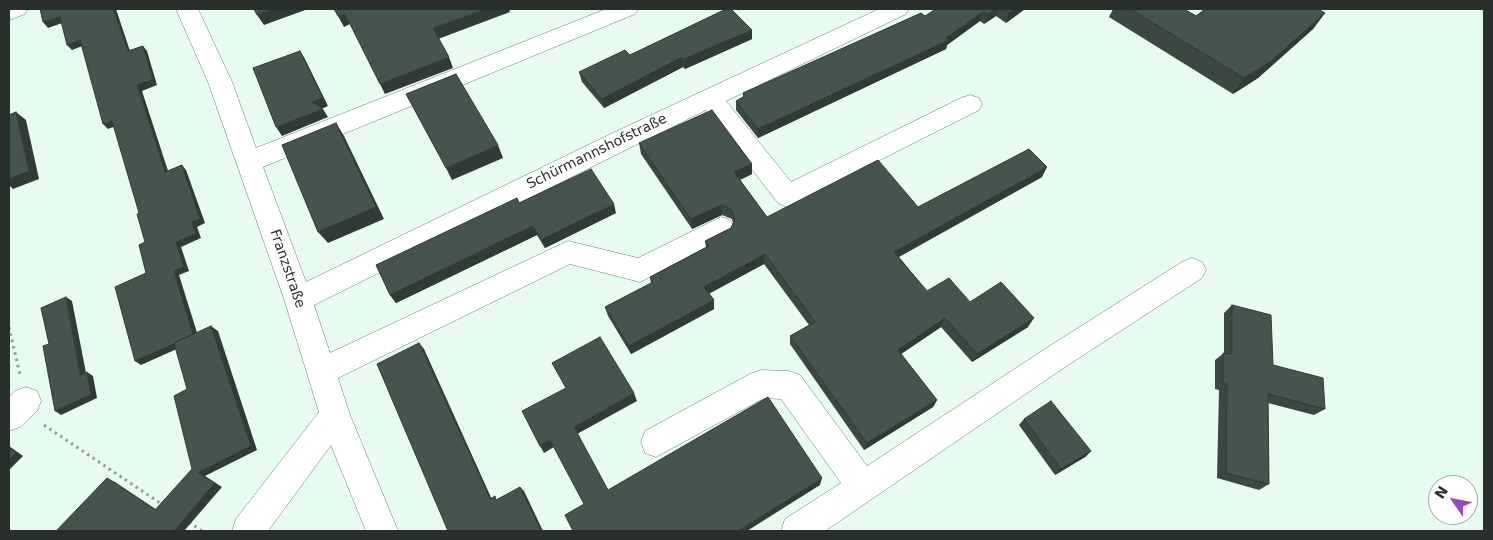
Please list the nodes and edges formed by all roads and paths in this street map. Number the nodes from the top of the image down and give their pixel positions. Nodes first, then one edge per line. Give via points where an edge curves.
1 (17, 9) edge
2 (186, 9) edge
3 (628, 9) edge
4 (898, 9) edge
5 (9, 12) edge
6 (710, 98) junction
7 (970, 104) dead end
8 (248, 162) junction
9 (721, 228) dead end
10 (1192, 270) dead end
11 (298, 299) junction
12 (9, 327) edge
13 (321, 372) junction
14 (18, 409) edge
15 (335, 415) junction
16 (656, 442) dead end
17 (863, 487) junction
18 (170, 510) edge
19 (186, 520) edge
20 (202, 531) edge
21 (248, 531) edge
22 (382, 531) edge
23 (797, 531) edge

1 - 5 street
2 - 8 street, Franzstraße via 220,82
3 - 8 street
4 - 6 street, Schürmannshofstraße
6 - 7 street via 787,196
6 - 11 street, Schürmannshofstraße
8 - 11 street, Franzstraße
9 - 13 street via 640,270 568,252
10 - 17 street
11 - 13 street, Franzstraße
12 - 14 path
13 - 15 street, Franzstraße
14 - 18 path
15 - 21 street
15 - 22 street, Franzstraße
16 - 17 street via 761,384 789,385
17 - 23 street
19 - 20 path

